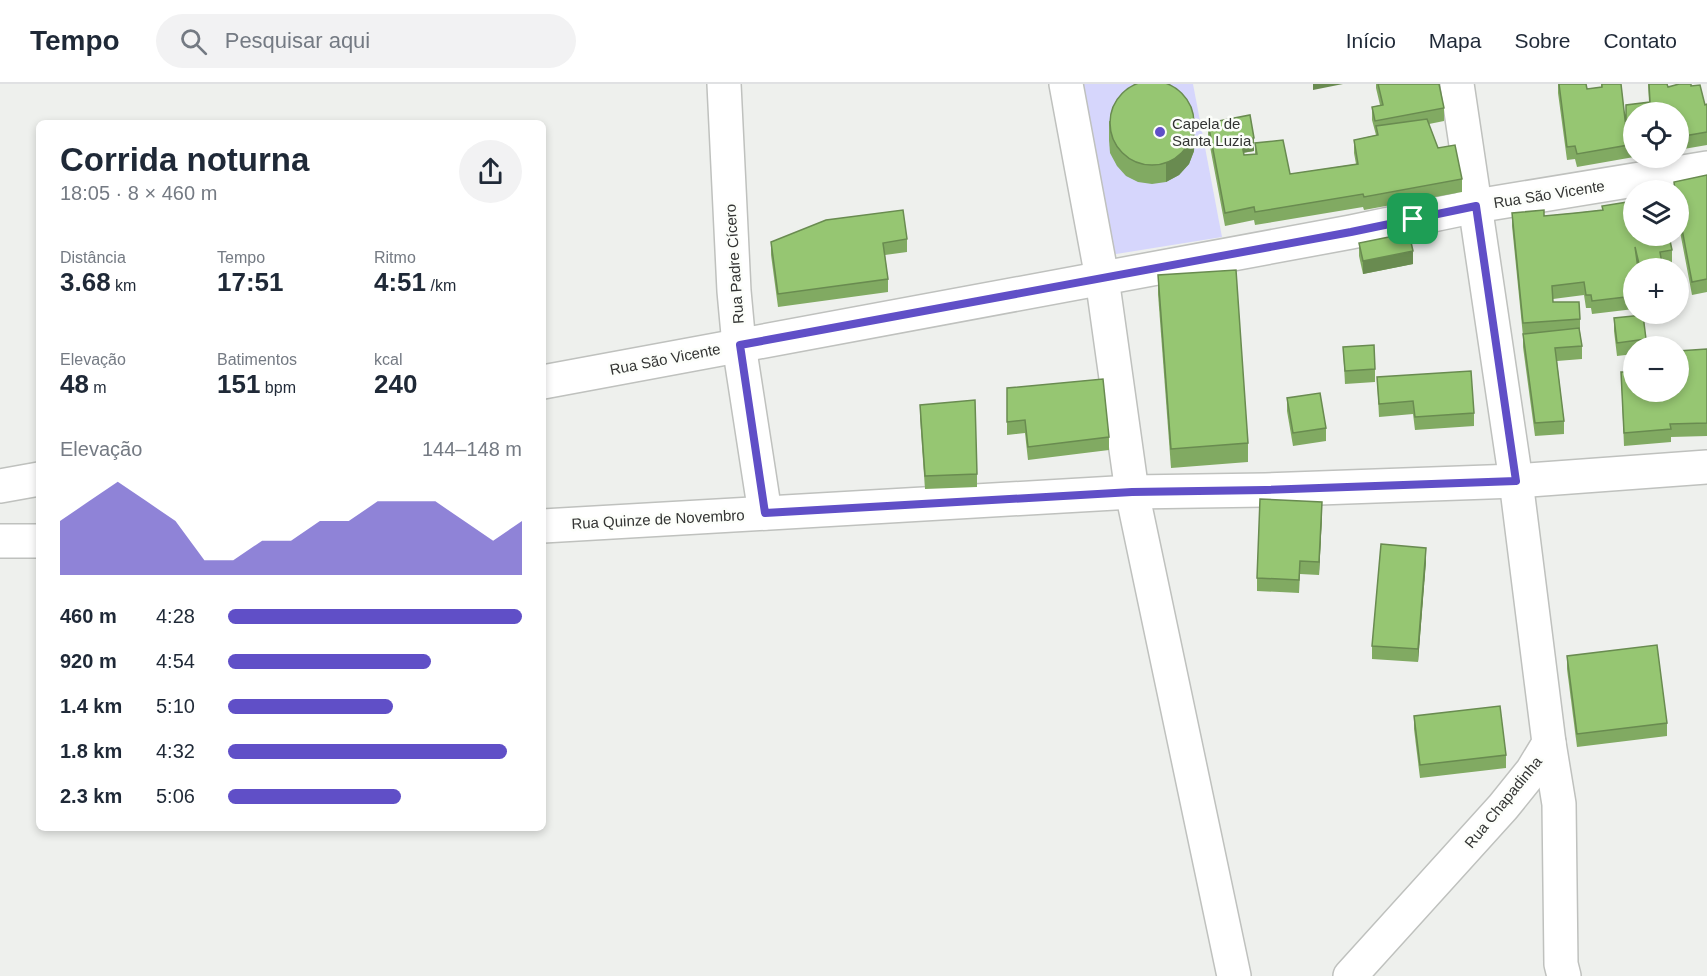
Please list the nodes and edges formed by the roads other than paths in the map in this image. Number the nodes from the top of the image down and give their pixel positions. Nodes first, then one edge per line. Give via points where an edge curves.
1 (724, 84) edge
2 (1066, 84) edge
3 (1457, 84) edge
4 (1707, 168) edge
5 (1476, 206) junction
6 (1102, 278) junction
7 (740, 345) junction
8 (546, 381) edge
9 (1707, 467) edge
10 (36, 480) edge
11 (1516, 481) junction
12 (0, 486) edge
13 (1132, 492) junction
14 (765, 513) junction
15 (546, 526) edge
16 (0, 541) edge
17 (36, 541) edge
18 (1549, 743) junction
19 (1234, 976) edge
20 (1350, 976) edge
21 (1564, 976) edge

1 - 7 street, Rua Padre Cícero
2 - 6 street
3 - 5 street, Rua Chapadinha
4 - 5 street, Rua São Vicente
5 - 6 street, Rua São Vicente
5 - 11 street, Rua Chapadinha
6 - 7 street, Rua São Vicente
6 - 13 street
7 - 8 street, Rua São Vicente
7 - 14 street, Rua Padre Cícero
9 - 11 street, Rua Quinze de Novembro
10 - 12 street
11 - 13 street, Rua Quinze de Novembro
11 - 18 street, Rua Chapadinha
13 - 14 street, Rua Quinze de Novembro
13 - 19 street
14 - 15 street, Rua Quinze de Novembro
16 - 17 street
18 - 20 street, Rua Chapadinha via 1503,807
18 - 21 street via 1559,804

